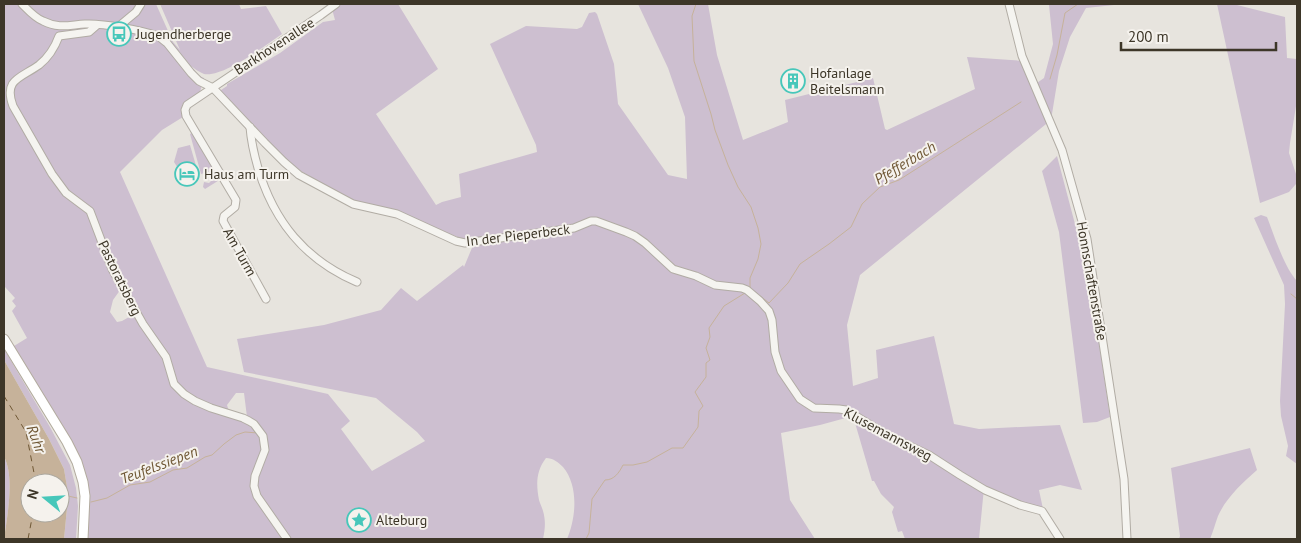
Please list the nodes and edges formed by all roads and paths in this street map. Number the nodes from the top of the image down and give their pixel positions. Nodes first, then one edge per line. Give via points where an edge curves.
1 (22, 4) edge
2 (142, 4) edge
3 (336, 4) edge
4 (1009, 4) edge
5 (97, 25) junction
6 (118, 27) junction
7 (213, 88) junction
8 (250, 127) junction
9 (677, 271) joint
10 (357, 282) dead end
11 (266, 299) dead end
12 (4, 340) edge
13 (83, 539) edge
14 (287, 539) edge
15 (1060, 539) edge
16 (1128, 539) edge

1 - 5 street, In der Pieperbeck via 42,21 53,25
2 - 6 street
3 - 7 street, Barkhovenallee
4 - 16 street, Honnschaftenstraße via 1022,56 1062,150 1087,239 1124,479
5 - 6 street, In der Pieperbeck
5 - 14 street, Pastoratsberg via 89,32 59,36 40,64 15,80 10,89 13,106 52,174 66,193 90,211 112,269 166,357 174,384 195,401 249,421 263,436 265,450 254,486 257,496
6 - 7 street, In der Pieperbeck via 163,39 199,81
7 - 8 street, In der Pieperbeck
7 - 11 street, Am Turm via 187,105 185,114 237,202 224,216 223,222
8 - 9 street, In der Pieperbeck via 299,175 353,204 397,214 456,241 476,242 574,228 596,221 635,236
8 - 10 street via 262,180 287,229 326,267
9 - 15 street, Klusemannsweg via 715,285 742,288 760,301 772,320 775,352 781,371 800,400 814,408 846,410 985,490 1042,511
12 - 13 main road via 77,462 85,496

